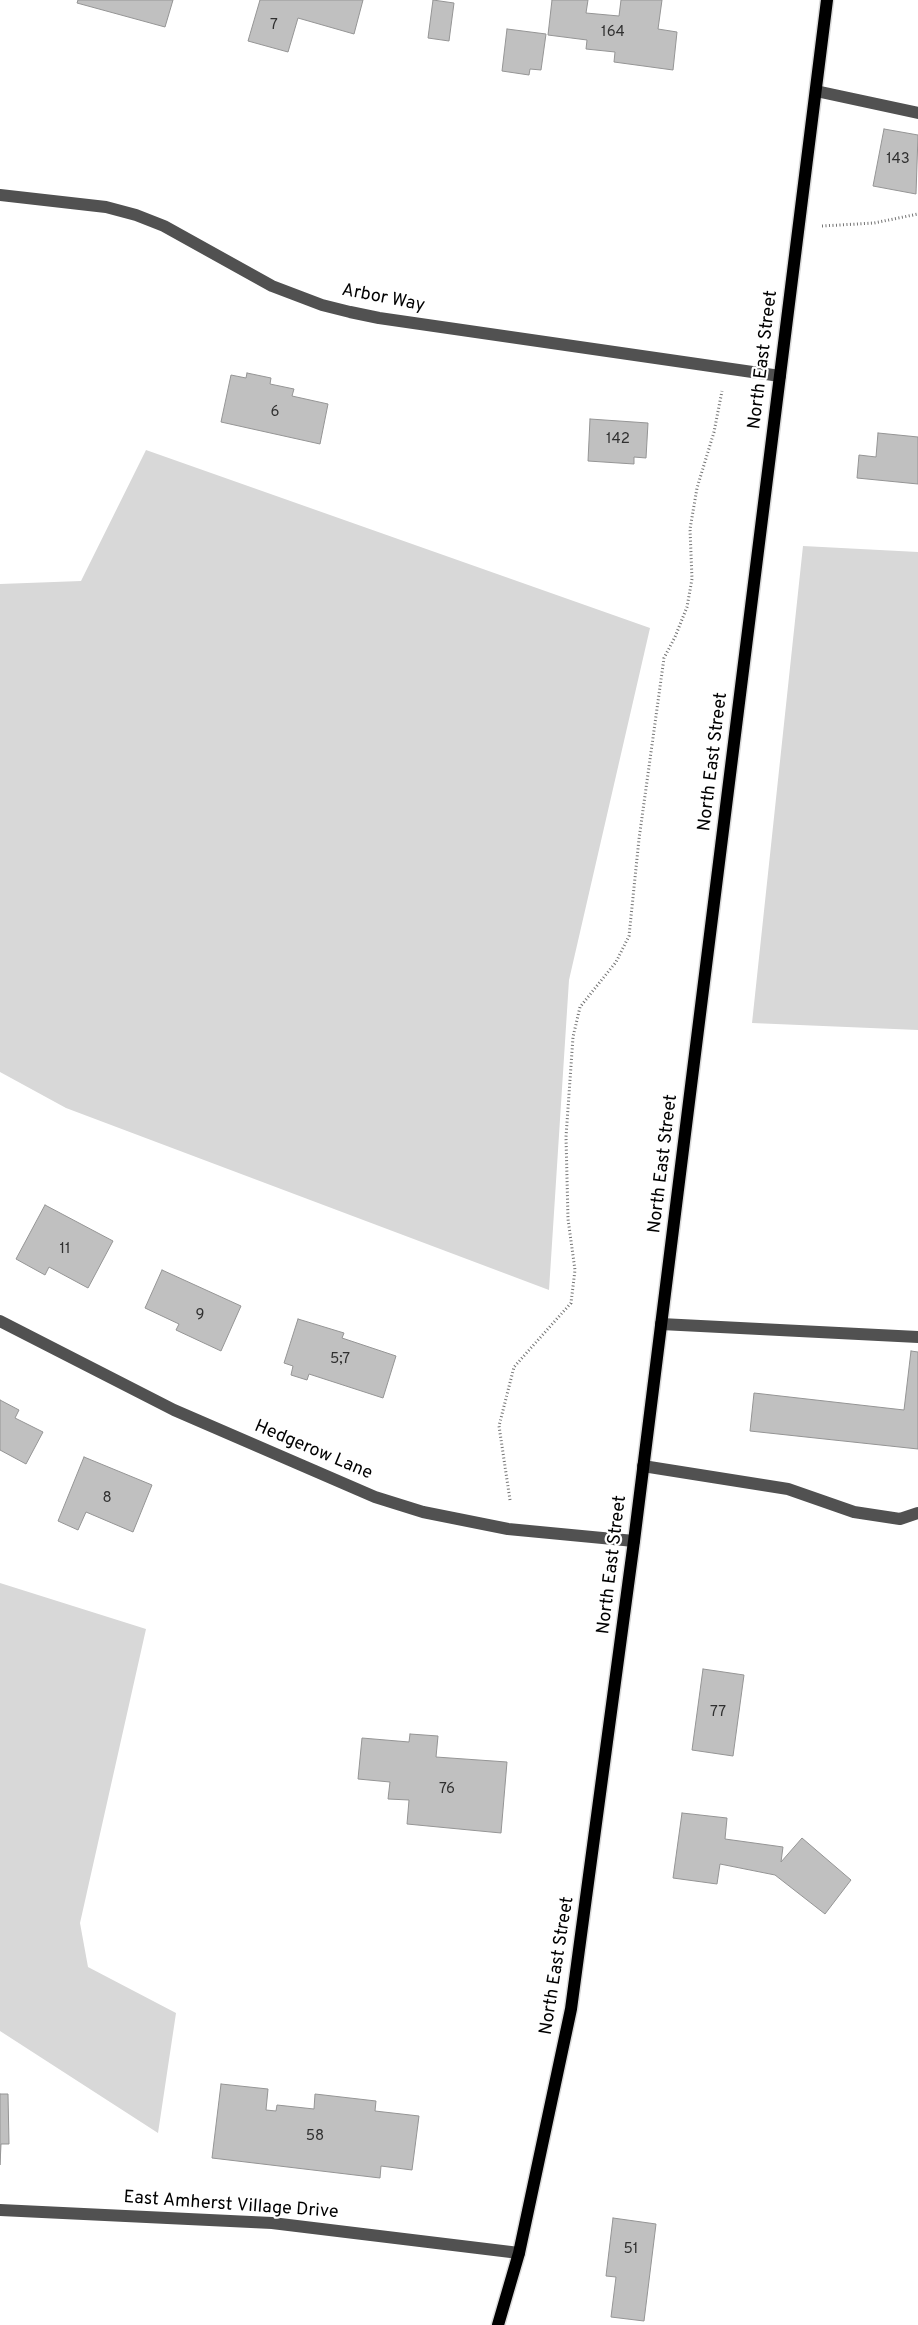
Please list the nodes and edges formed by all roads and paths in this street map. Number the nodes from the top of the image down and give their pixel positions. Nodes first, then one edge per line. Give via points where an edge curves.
1 (827, 0) edge
2 (816, 91) junction
3 (918, 114) edge
4 (0, 195) edge
5 (918, 214) edge
6 (798, 227) junction
7 (726, 368) junction
8 (780, 376) junction
9 (0, 1321) edge
10 (661, 1324) junction
11 (918, 1337) edge
12 (643, 1466) junction
13 (510, 1500) dead end
14 (918, 1513) edge
15 (634, 1541) junction
16 (0, 2210) edge
17 (519, 2253) junction
18 (498, 2325) edge

1 - 2 main road, North East Street
2 - 3 street
2 - 6 main road, North East Street
4 - 7 street, Arbor Way via 106,207 136,215 164,226 272,286 350,312
5 - 6 path via 874,223
6 - 8 main road, North East Street
7 - 8 street, Arbor Way
7 - 13 path via 690,529 692,579 687,607 664,658 629,936 616,962 580,1008 573,1037 566,1137 568,1219 575,1270 571,1303 514,1367 499,1426
8 - 10 main road, North East Street
9 - 15 street, Hedgerow Lane via 174,1410 375,1497 423,1512 508,1529
10 - 11 street
10 - 12 main road, North East Street
12 - 14 street via 788,1489 854,1512 900,1519
12 - 15 main road, North East Street
15 - 17 main road, North East Street via 571,2009
16 - 17 street, East Amherst Village Drive via 272,2223
17 - 18 main road, North East Street

